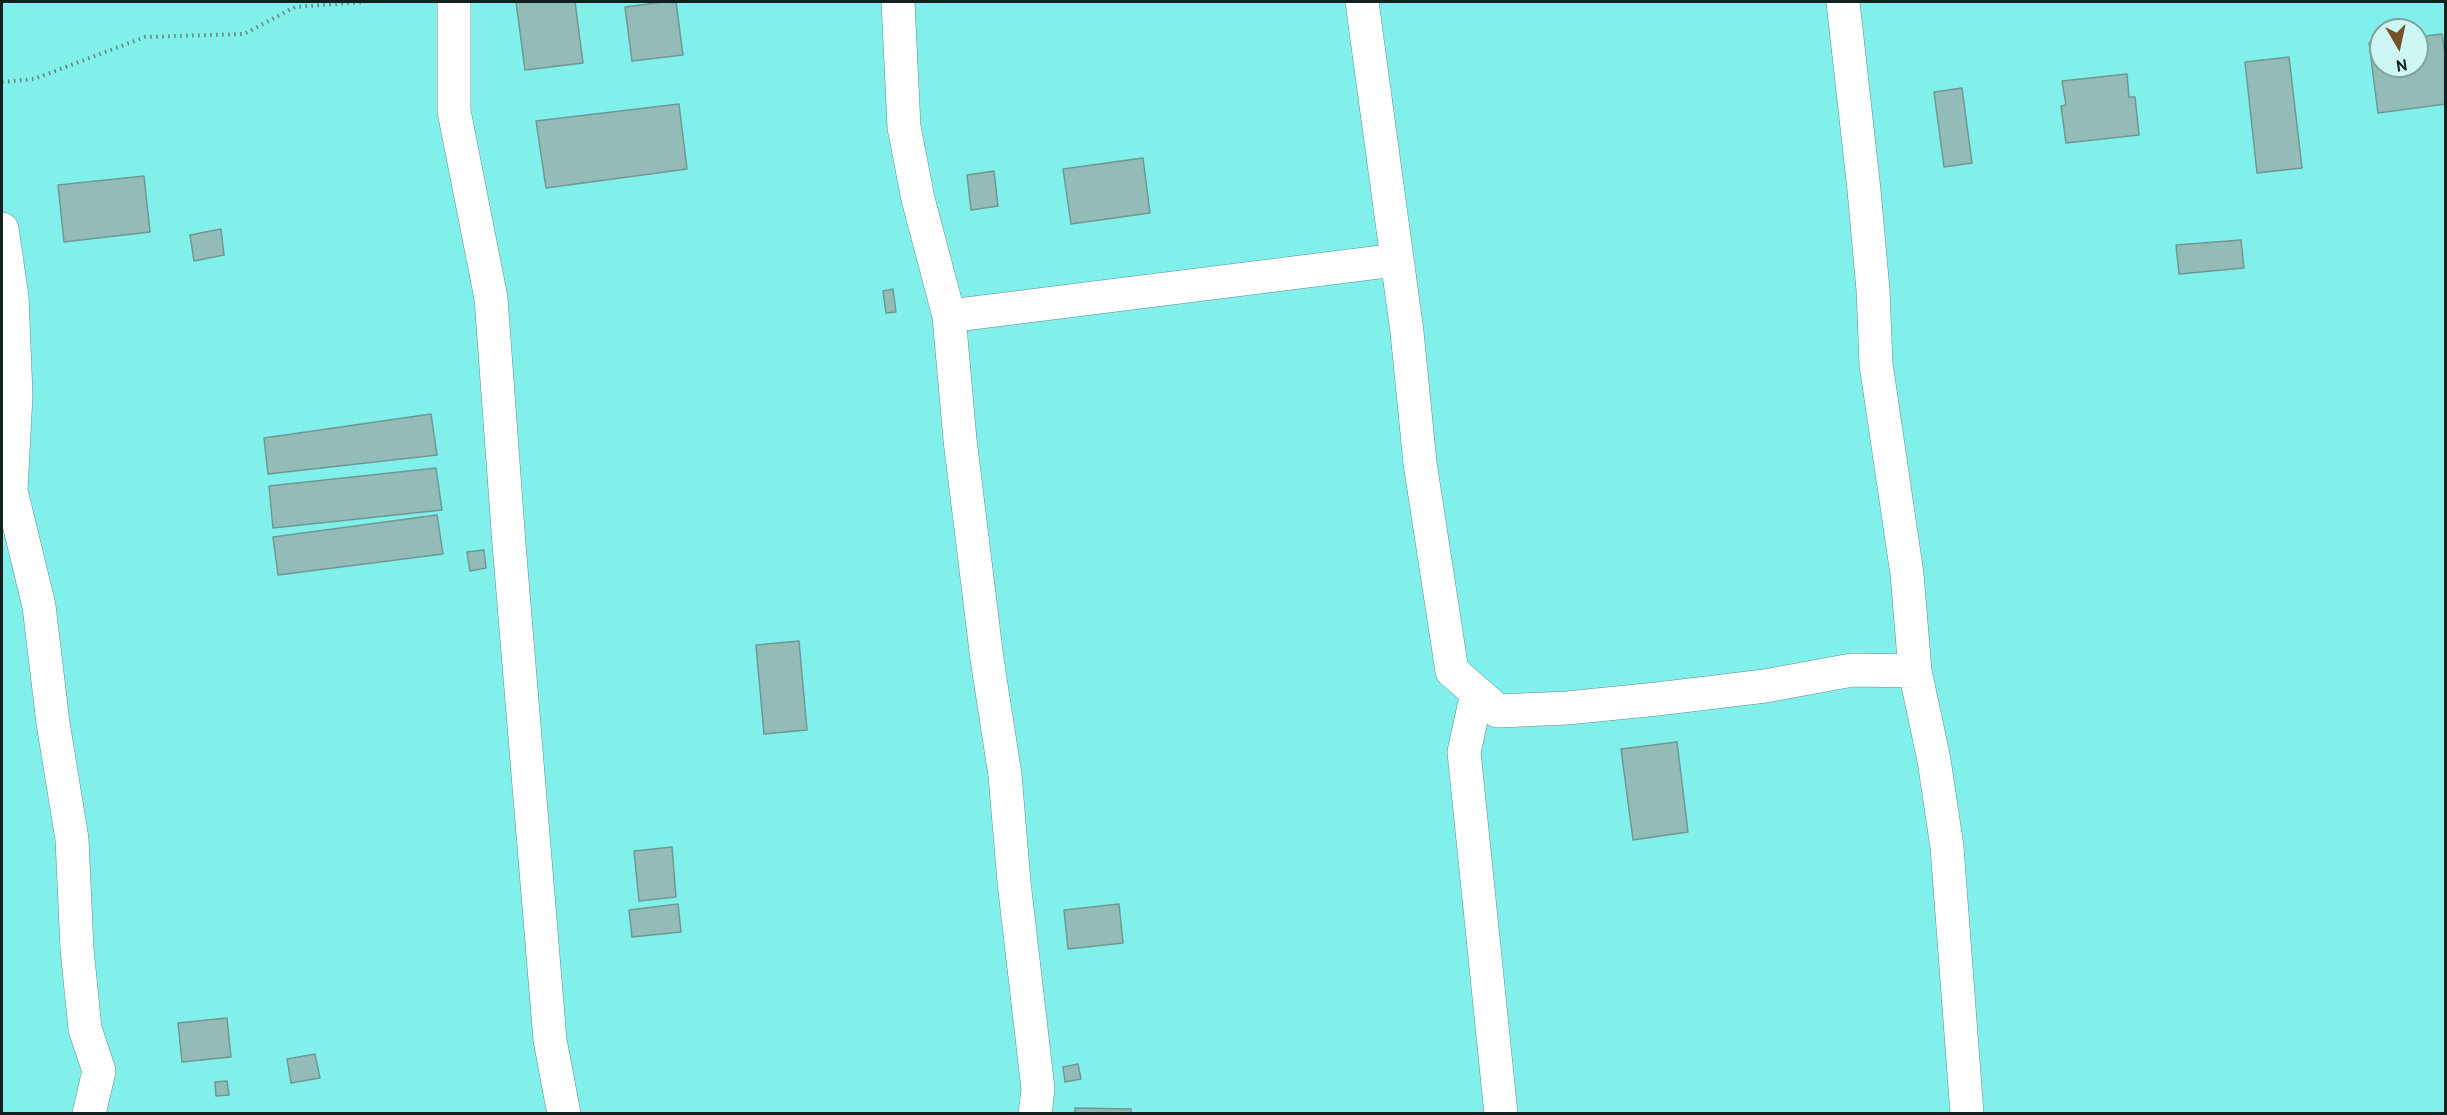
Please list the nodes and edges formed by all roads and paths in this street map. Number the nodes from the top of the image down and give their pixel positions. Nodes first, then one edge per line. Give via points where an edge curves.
1 (363, 2) edge
2 (454, 2) edge
3 (898, 2) edge
4 (1362, 2) edge
5 (1843, 2) edge
6 (2, 82) edge
7 (2, 229) edge
8 (1396, 260) junction
9 (949, 316) junction
10 (1915, 671) junction
11 (1477, 693) junction
12 (89, 1113) edge
13 (564, 1113) edge
14 (1035, 1113) edge
15 (1501, 1113) edge
16 (1967, 1113) edge

1 - 6 path via 295,7 244,34 145,37 34,79
2 - 13 street via 454,111 491,298 550,1040
3 - 9 street via 904,127 918,199
4 - 8 street
5 - 10 street via 1864,190 1876,364 1907,574
7 - 12 street via 12,297 16,395 11,491 39,606 72,839 85,1029 99,1071
8 - 9 street
8 - 11 street via 1420,464 1452,671
9 - 14 street via 973,550 1005,775 1038,1089
10 - 11 street via 1852,670 1765,686 1567,708 1498,711
10 - 16 street via 1947,847
11 - 15 street via 1464,752

